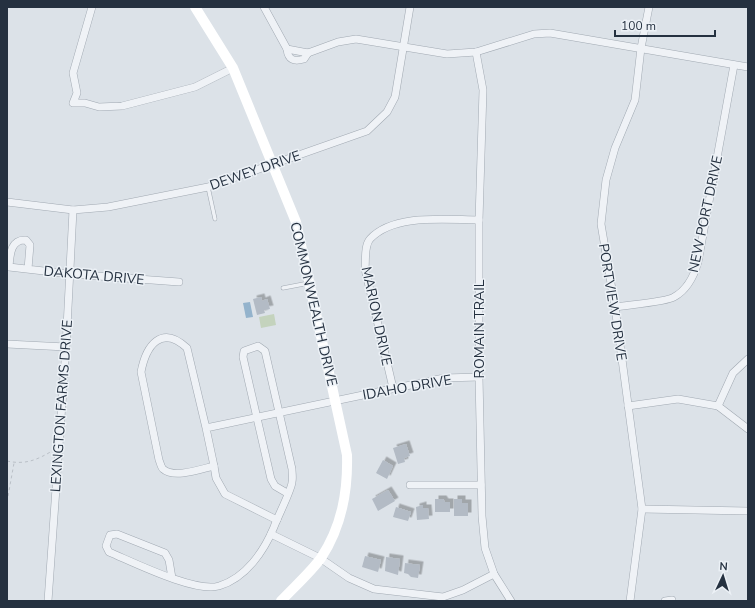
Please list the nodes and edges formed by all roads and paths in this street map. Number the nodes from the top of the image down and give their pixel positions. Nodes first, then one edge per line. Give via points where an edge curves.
1 (92, 7) edge
2 (195, 7) edge
3 (264, 7) edge
4 (410, 7) edge
5 (649, 7) edge
6 (404, 46) junction
7 (640, 48) junction
8 (476, 52) junction
9 (734, 65) junction
10 (233, 68) junction
11 (748, 68) edge
12 (272, 164) junction
13 (208, 187) junction
14 (7, 202) edge
15 (72, 210) junction
16 (215, 219) dead end
17 (479, 220) junction
18 (28, 269) junction
19 (70, 274) junction
20 (178, 282) dead end
21 (310, 283) junction
22 (284, 288) dead end
23 (615, 307) junction
24 (7, 344) edge
25 (66, 347) junction
26 (748, 359) edge
27 (479, 377) junction
28 (392, 388) junction
29 (336, 401) junction
30 (628, 406) junction
31 (718, 406) junction
32 (279, 412) junction
33 (257, 417) junction
34 (206, 428) junction
35 (748, 429) edge
36 (58, 450) junction
37 (7, 461) edge
38 (14, 462) junction
39 (214, 466) junction
40 (410, 484) dead end
41 (481, 485) junction
42 (287, 493) junction
43 (7, 502) edge
44 (642, 509) junction
45 (748, 511) edge
46 (277, 520) junction
47 (271, 534) junction
48 (320, 558) junction
49 (494, 574) junction
50 (172, 578) junction
51 (48, 601) edge
52 (281, 601) edge
53 (511, 601) edge
54 (630, 601) edge

1 - 10 street via 73,73 77,93 73,104 122,106 195,87
2 - 10 street, COMMONWEALTH DRIVE
3 - 6 street via 287,49 308,53 338,42 356,39
4 - 6 street, DEWEY DRIVE
5 - 7 street, PORTVIEW DRIVE
6 - 8 street via 447,54
6 - 12 street, DEWEY DRIVE via 395,98 387,112 367,131
7 - 8 street via 550,33 534,34
7 - 9 street
7 - 23 street, PORTVIEW DRIVE via 635,100 613,154 606,180 601,224
8 - 17 street, ROMAIN TRAIL via 483,90
9 - 11 street
9 - 23 street, NEW PORT DRIVE via 694,276 673,298
10 - 12 street, COMMONWEALTH DRIVE
12 - 13 street, DEWEY DRIVE
12 - 21 street, COMMONWEALTH DRIVE via 296,222
13 - 15 street, DEWEY DRIVE via 108,207
13 - 16 lane
14 - 15 street, DEWEY DRIVE
15 - 19 street, LEXINGTON FARMS DRIVE
17 - 27 street, ROMAIN TRAIL
17 - 28 street, MARION DRIVE via 418,220 386,228 369,240 366,269
18 - 18 street, DAKOTA DRIVE via 10,267 10,255 14,244 22,240 30,245
18 - 19 street, DAKOTA DRIVE
19 - 20 street, DAKOTA DRIVE
19 - 25 street, LEXINGTON FARMS DRIVE
21 - 22 lane
21 - 29 street, COMMONWEALTH DRIVE
23 - 30 street, PORTVIEW DRIVE
24 - 25 street
25 - 36 street, LEXINGTON FARMS DRIVE
26 - 31 street via 733,373
27 - 28 street, IDAHO DRIVE via 444,378
27 - 41 street, ROMAIN TRAIL
28 - 29 street, IDAHO DRIVE
29 - 32 street, IDAHO DRIVE
29 - 48 street, COMMONWEALTH DRIVE via 347,455 348,479 339,520
30 - 31 street via 678,399
30 - 44 street, PORTVIEW DRIVE
31 - 35 street
32 - 33 street, IDAHO DRIVE
32 - 33 street via 265,351 258,346 249,348 244,351 243,357
32 - 42 street via 292,470 292,483
33 - 34 street, IDAHO DRIVE
33 - 42 street via 271,479 274,486
34 - 39 street
34 - 39 street via 187,348 178,340 160,339 151,345 141,372 159,460 163,468 171,473
36 - 38 path via 35,461
36 - 51 street, LEXINGTON FARMS DRIVE
37 - 38 path
38 - 43 path
39 - 46 street via 216,478 226,494
40 - 41 street
41 - 49 street, ROMAIN TRAIL via 485,548
42 - 46 street
44 - 45 street
44 - 54 street, PORTVIEW DRIVE
46 - 47 street
47 - 48 street
47 - 50 street via 258,557 242,574 219,586 201,586
48 - 49 street via 348,578 374,589 443,597
48 - 52 street, COMMONWEALTH DRIVE
49 - 53 street, ROMAIN TRAIL
50 - 50 street via 110,552 106,546 110,535 117,534 165,552 170,560

